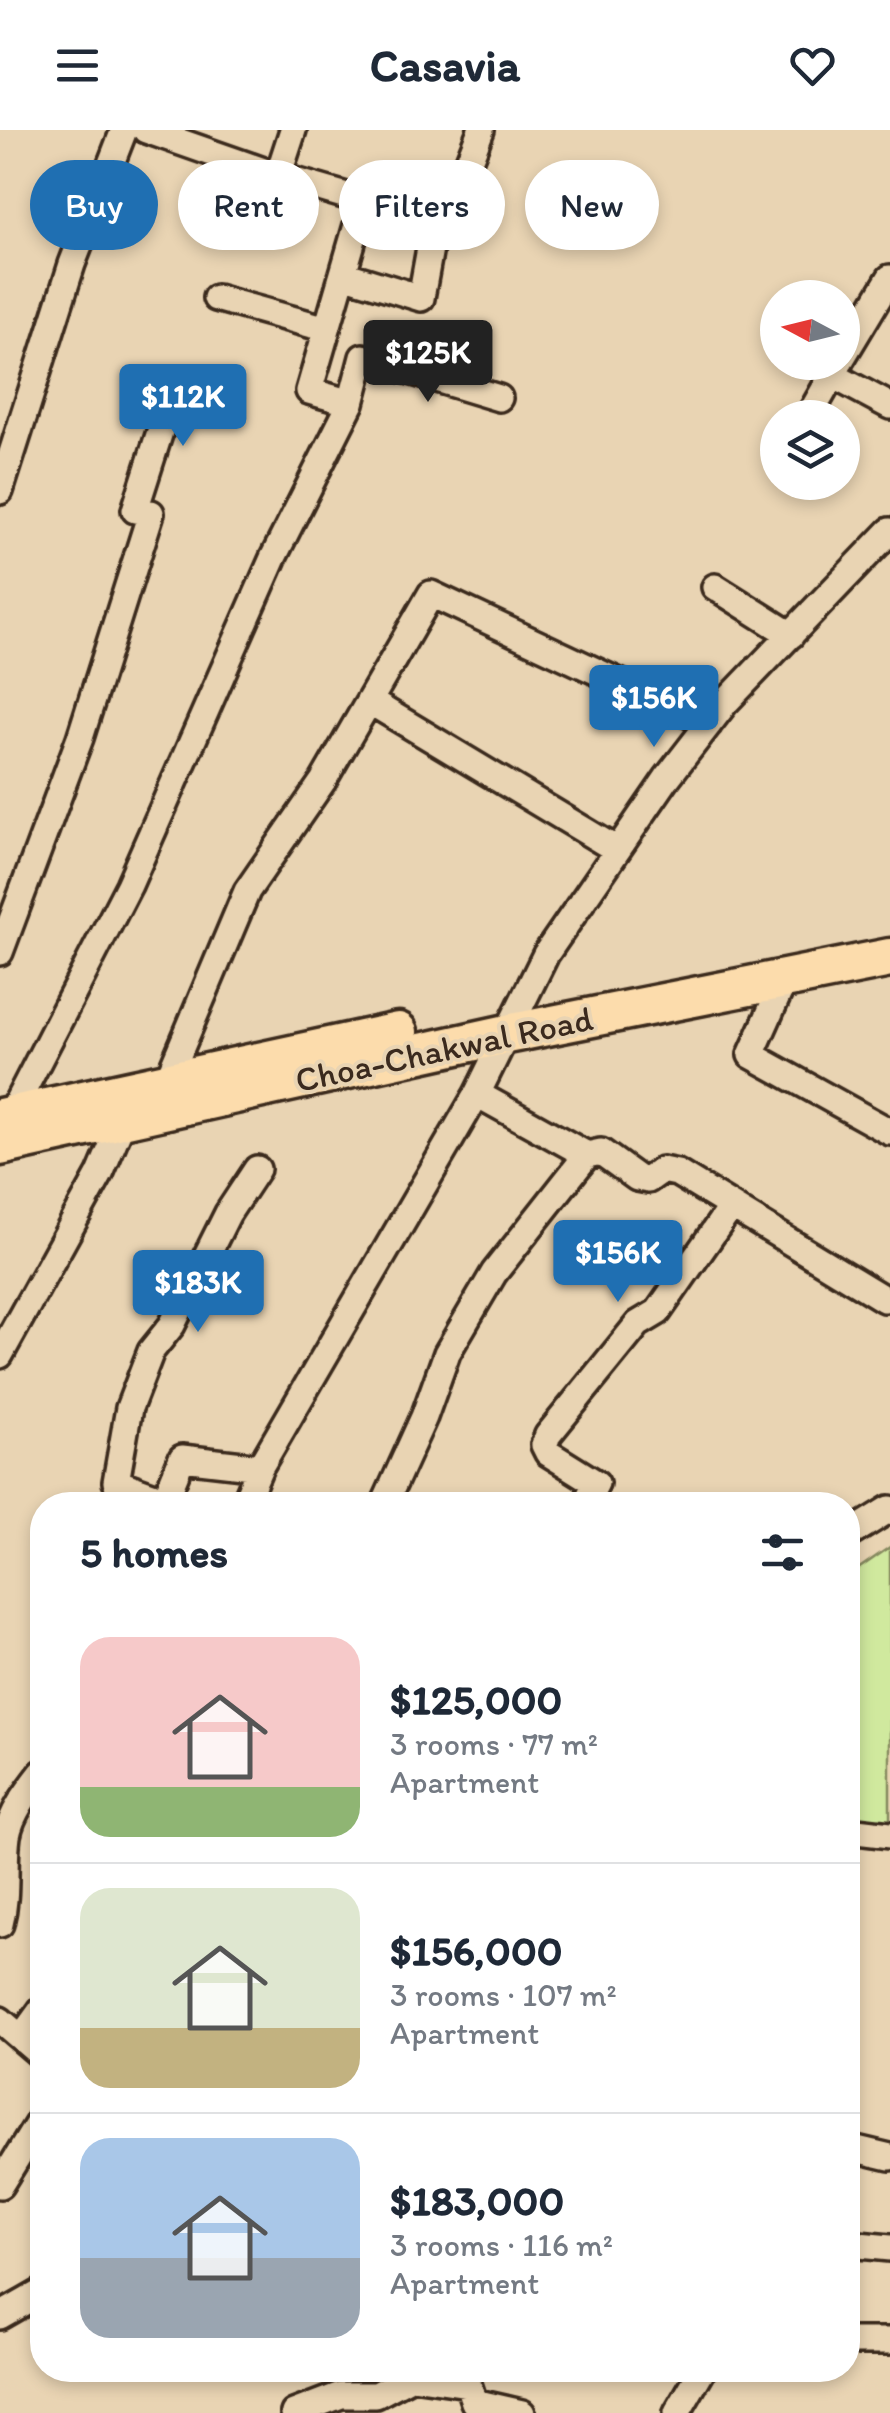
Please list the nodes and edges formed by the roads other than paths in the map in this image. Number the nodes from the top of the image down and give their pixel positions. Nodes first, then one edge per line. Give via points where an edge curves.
1 (124, 130) edge
2 (146, 130) edge
3 (293, 130) edge
4 (482, 130) edge
5 (232, 160) edge
6 (283, 160) edge
7 (319, 188) edge
8 (343, 274) junction
9 (890, 278) edge
10 (216, 298) dead end
11 (326, 329) junction
12 (860, 329) edge
13 (856, 380) edge
14 (171, 397) dead end
15 (499, 398) dead end
16 (351, 403) junction
17 (890, 406) edge
18 (2, 475) edge
19 (890, 531) edge
20 (715, 588) dead end
21 (791, 635) junction
22 (369, 701) junction
23 (709, 724) junction
24 (618, 850) junction
25 (890, 934) edge
26 (0, 952) edge
27 (890, 958) edge
28 (784, 981) junction
29 (514, 1020) junction
30 (167, 1081) junction
31 (477, 1094) junction
32 (122, 1120) junction
33 (3, 1126) edge
34 (890, 1132) edge
35 (587, 1154) junction
36 (257, 1169) dead end
37 (731, 1207) junction
38 (884, 1300) dead end
39 (0, 1355) edge
40 (260, 1467) junction
41 (140, 1492) edge
42 (167, 1492) edge
43 (249, 1492) edge
44 (390, 1492) edge
45 (592, 1492) edge
46 (890, 1510) edge
47 (860, 1528) edge
48 (30, 1789) edge
49 (860, 1831) edge
50 (890, 1835) edge
51 (4, 1848) edge
52 (0, 1924) edge
53 (0, 2020) edge
54 (30, 2026) edge
55 (21, 2038) junction
56 (30, 2046) edge
57 (30, 2137) edge
58 (860, 2150) edge
59 (890, 2157) edge
60 (0, 2186) edge
61 (860, 2245) edge
62 (890, 2248) edge
63 (30, 2299) edge
64 (0, 2316) edge
65 (860, 2341) edge
66 (890, 2341) edge
67 (401, 2382) edge
68 (471, 2382) edge
69 (695, 2382) edge
70 (294, 2413) edge
71 (522, 2413) edge
72 (677, 2413) edge

1 - 18 street
2 - 5 street
3 - 6 street
4 - 8 street via 461,181 441,187 421,298
7 - 8 street via 364,201
8 - 11 street
9 - 12 street
10 - 11 street
11 - 16 street via 309,391
13 - 17 street
14 - 26 street via 134,510 152,514 80,738
15 - 16 street via 364,357
16 - 33 street via 272,558 129,885
19 - 21 street
20 - 21 street
21 - 23 street
22 - 23 street via 431,594
22 - 24 street
22 - 30 street via 247,891
23 - 24 street
24 - 29 street via 546,954
25 - 29 highway
27 - 28 highway, Choa-Chakwal Road
28 - 29 highway, Choa-Chakwal Road
28 - 34 street via 751,1054
29 - 30 highway
29 - 31 street
29 - 32 highway, Choa-Chakwal Road
30 - 33 highway
31 - 35 street
31 - 40 street
32 - 33 highway, Choa-Chakwal Road
32 - 39 street via 100,1174
35 - 37 street via 601,1152 637,1178 670,1170
35 - 44 street via 494,1274 447,1353
36 - 41 street via 152,1351 129,1408 116,1482
37 - 38 street
37 - 45 street via 658,1312 638,1324 548,1435 548,1453 596,1483
40 - 42 street via 182,1458
40 - 43 street
46 - 47 street
48 - 51 street
49 - 50 street
51 - 52 street
53 - 55 street
54 - 55 street
55 - 56 street
57 - 60 street
58 - 59 street
61 - 62 street
63 - 64 street
65 - 66 street
67 - 70 street via 376,2395 341,2396
68 - 71 street via 474,2402
69 - 72 street

